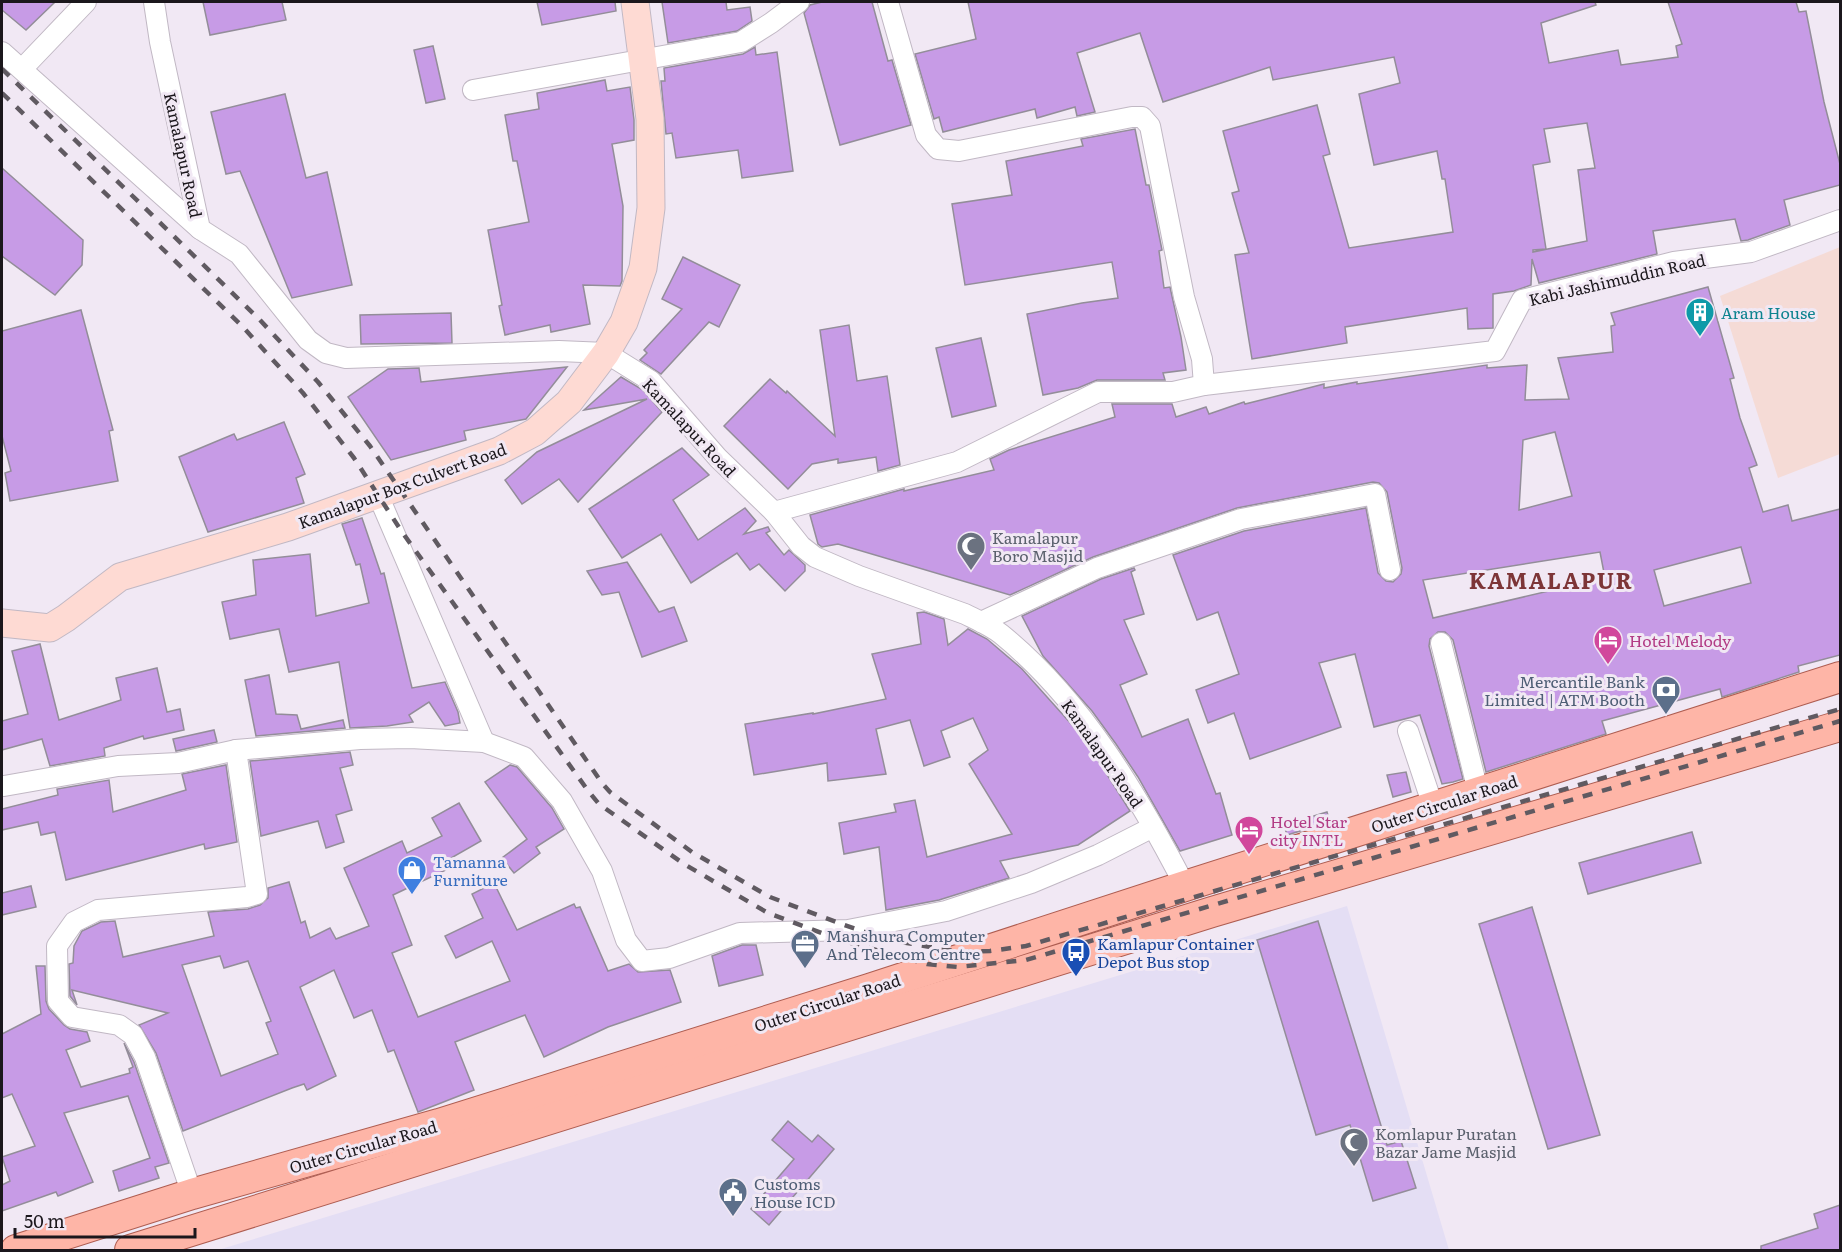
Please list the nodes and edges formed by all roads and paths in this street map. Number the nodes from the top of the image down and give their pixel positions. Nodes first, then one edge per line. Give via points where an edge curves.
1 (86, 2) edge
2 (154, 2) edge
3 (635, 2) edge
4 (798, 2) edge
5 (888, 2) edge
6 (2, 52) edge
7 (643, 61) junction
8 (22, 69) junction
9 (473, 90) dead end
10 (1840, 219) edge
11 (200, 229) junction
12 (606, 353) junction
13 (1204, 385) junction
14 (378, 495) junction
15 (774, 512) junction
16 (1390, 570) dead end
17 (981, 622) junction
18 (2, 623) edge
19 (1441, 643) dead end
20 (1840, 677) edge
21 (1840, 726) edge
22 (1408, 731) dead end
23 (484, 742) junction
24 (236, 750) junction
25 (4, 786) dead end
26 (1478, 791) junction
27 (1433, 806) junction
28 (1153, 827) junction
29 (1185, 885) junction
30 (192, 1194) junction
31 (16, 1251) edge
32 (130, 1251) edge

1 - 8 street
2 - 11 street, Kamalapur Road
3 - 7 street, Kamalapur Box Culvert Road
4 - 7 street via 741,42
5 - 13 street via 926,135 938,149 959,151 1132,117 1142,117 1150,126 1184,297 1202,359
6 - 8 street
7 - 9 street
7 - 12 street, Kamalapur Box Culvert Road via 650,119 651,208 643,268 624,322
8 - 11 street
10 - 13 street, Kabi Jashimuddin Road via 1751,252 1674,262 1522,300 1495,351
11 - 12 street, Kamalapur Road via 239,255 308,340 326,353 346,358
12 - 14 street, Kamalapur Box Culvert Road via 569,402 535,432 499,452
12 - 15 street, Kamalapur Road via 651,381 718,458
13 - 15 street via 1173,392 1098,392 957,462
14 - 18 street, Kamalapur Box Culvert Road via 288,527 120,577 50,628
14 - 23 street
15 - 17 street, Kamalapur Road via 815,557
16 - 17 street via 1375,494 1240,519 1098,568
17 - 28 street, Kamalapur Road via 1000,633 1081,717 1128,782
19 - 26 street
20 - 26 main road, Outer Circular Road
21 - 32 main road, Outer Circular Road via 1212,912
22 - 27 street
23 - 24 street via 360,739
23 - 28 street via 524,757 562,801 602,871 626,940 642,961 669,957 740,933 848,930 946,911 1030,883
24 - 25 street via 178,763 118,766
24 - 30 street via 257,894 98,910 74,922 57,946 58,1001 72,1017 120,1024 133,1035 145,1057
26 - 27 main road, Outer Circular Road
27 - 29 main road, Outer Circular Road
28 - 29 street, Kamalapur Road
29 - 30 main road, Outer Circular Road via 439,1124
30 - 31 main road, Outer Circular Road

